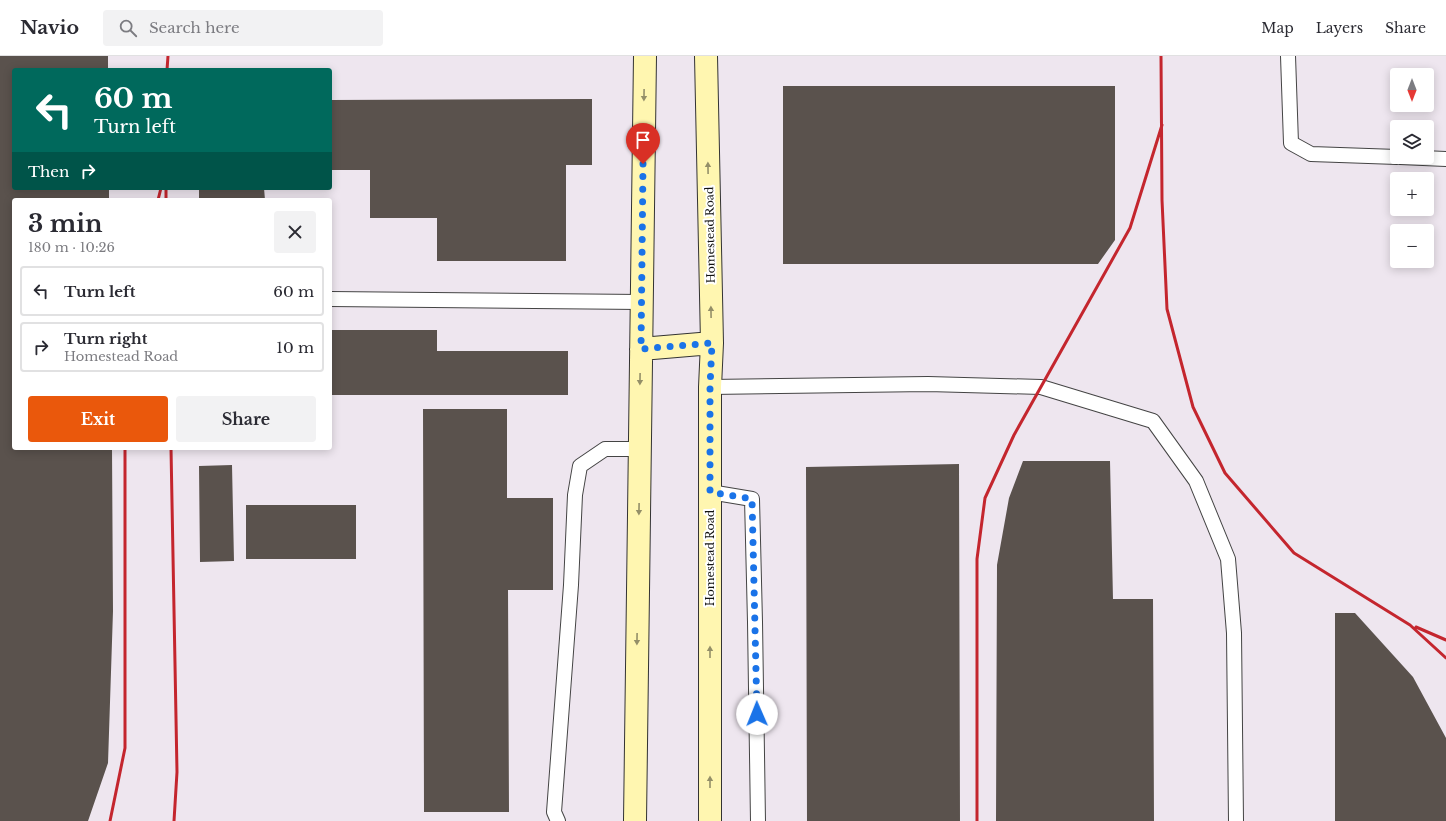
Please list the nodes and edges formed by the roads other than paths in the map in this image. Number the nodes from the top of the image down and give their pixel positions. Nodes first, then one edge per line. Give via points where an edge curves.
1 (644, 56) edge
2 (706, 56) edge
3 (1288, 56) edge
4 (1390, 157) edge
5 (1434, 158) edge
6 (1446, 159) edge
7 (332, 299) edge
8 (641, 302) junction
9 (712, 343) junction
10 (641, 349) junction
11 (710, 387) junction
12 (640, 449) junction
13 (710, 492) junction
14 (558, 821) edge
15 (635, 821) edge
16 (710, 821) edge
17 (758, 821) edge
18 (1236, 821) edge

1 -> 8 main road
9 -> 2 main road, Homestead Road
3 - 4 lane via 1291,143 1311,154
5 - 6 lane
7 - 8 lane
8 - 10 main road
9 - 10 main road
9 - 11 main road, Homestead Road
10 -> 12 main road
11 - 13 main road, Homestead Road
11 - 18 lane via 928,384 1041,387 1153,421 1196,482 1228,559 1234,634
12 - 14 lane via 605,449 580,466 575,495 554,812
12 -> 15 main road
16 -> 13 main road, Homestead Road
13 - 17 lane via 752,499

